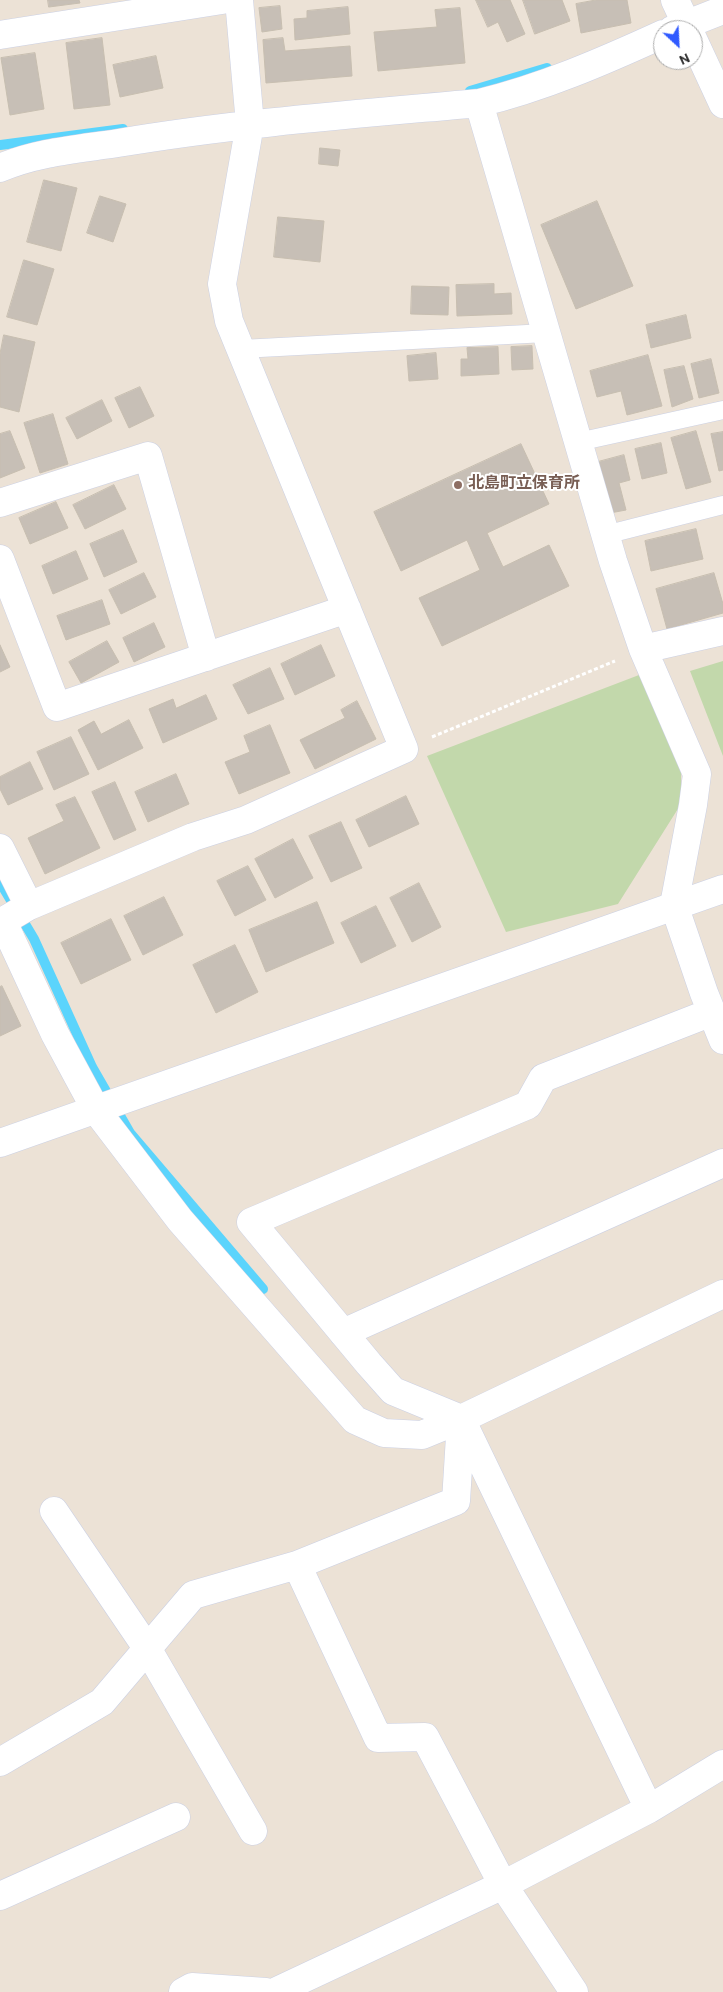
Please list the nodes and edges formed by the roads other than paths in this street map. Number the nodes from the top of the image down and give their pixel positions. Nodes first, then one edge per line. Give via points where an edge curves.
1 (222, 0) edge
2 (239, 0) edge
3 (723, 10) edge
4 (696, 20) edge
5 (0, 35) edge
6 (653, 38) edge
7 (703, 68) edge
8 (479, 103) junction
9 (723, 104) edge
10 (250, 124) junction
11 (0, 168) edge
12 (546, 333) junction
13 (241, 350) junction
14 (723, 410) edge
15 (578, 442) junction
16 (0, 503) edge
17 (723, 505) edge
18 (605, 535) junction
19 (0, 559) edge
20 (347, 609) junction
21 (723, 631) edge
22 (643, 649) junction
23 (206, 657) junction
24 (0, 848) edge
25 (723, 889) edge
26 (29, 906) junction
27 (674, 906) junction
28 (1, 922) edge
29 (712, 1012) junction
30 (723, 1040) edge
31 (96, 1110) junction
32 (0, 1142) edge
33 (723, 1163) edge
34 (723, 1294) edge
35 (343, 1333) junction
36 (461, 1419) junction
37 (54, 1511) dead end
38 (297, 1565) junction
39 (147, 1648) junction
40 (0, 1762) edge
41 (723, 1764) edge
42 (649, 1809) junction
43 (176, 1817) dead end
44 (253, 1831) dead end
45 (503, 1886) junction
46 (0, 1896) edge
47 (182, 1992) edge
48 (266, 1992) edge
49 (275, 1992) edge
50 (574, 1992) edge

1 - 5 street
2 - 10 street
3 - 4 street
6 - 8 street via 607,59
7 - 9 street
8 - 10 street
8 - 12 street
10 - 11 street via 21,159
10 - 13 street via 222,284 229,321
12 - 13 lane
12 - 15 street
13 - 20 street
14 - 15 lane
15 - 18 street
16 - 23 street via 148,456
17 - 18 lane
18 - 22 street
19 - 23 street via 58,707
20 - 23 street
20 - 26 street via 404,749 246,820 193,837
21 - 22 street
22 - 27 street via 697,774
24 - 26 street
25 - 27 street
26 - 28 street
27 - 29 street
27 - 31 street
28 - 31 street
29 - 30 street
29 - 35 street via 543,1078 528,1105 251,1222
31 - 32 street
31 - 36 street via 180,1220 355,1420 384,1433 422,1435
33 - 35 street
34 - 36 street
35 - 36 street via 393,1391
36 - 38 street via 456,1501
36 - 42 street
37 - 39 street
38 - 39 street via 193,1595
38 - 45 street via 378,1738 425,1737
39 - 40 street via 102,1702
39 - 44 street
41 - 42 street
42 - 45 street
43 - 46 street
45 - 49 street
45 - 50 street
47 - 48 street via 192,1987

